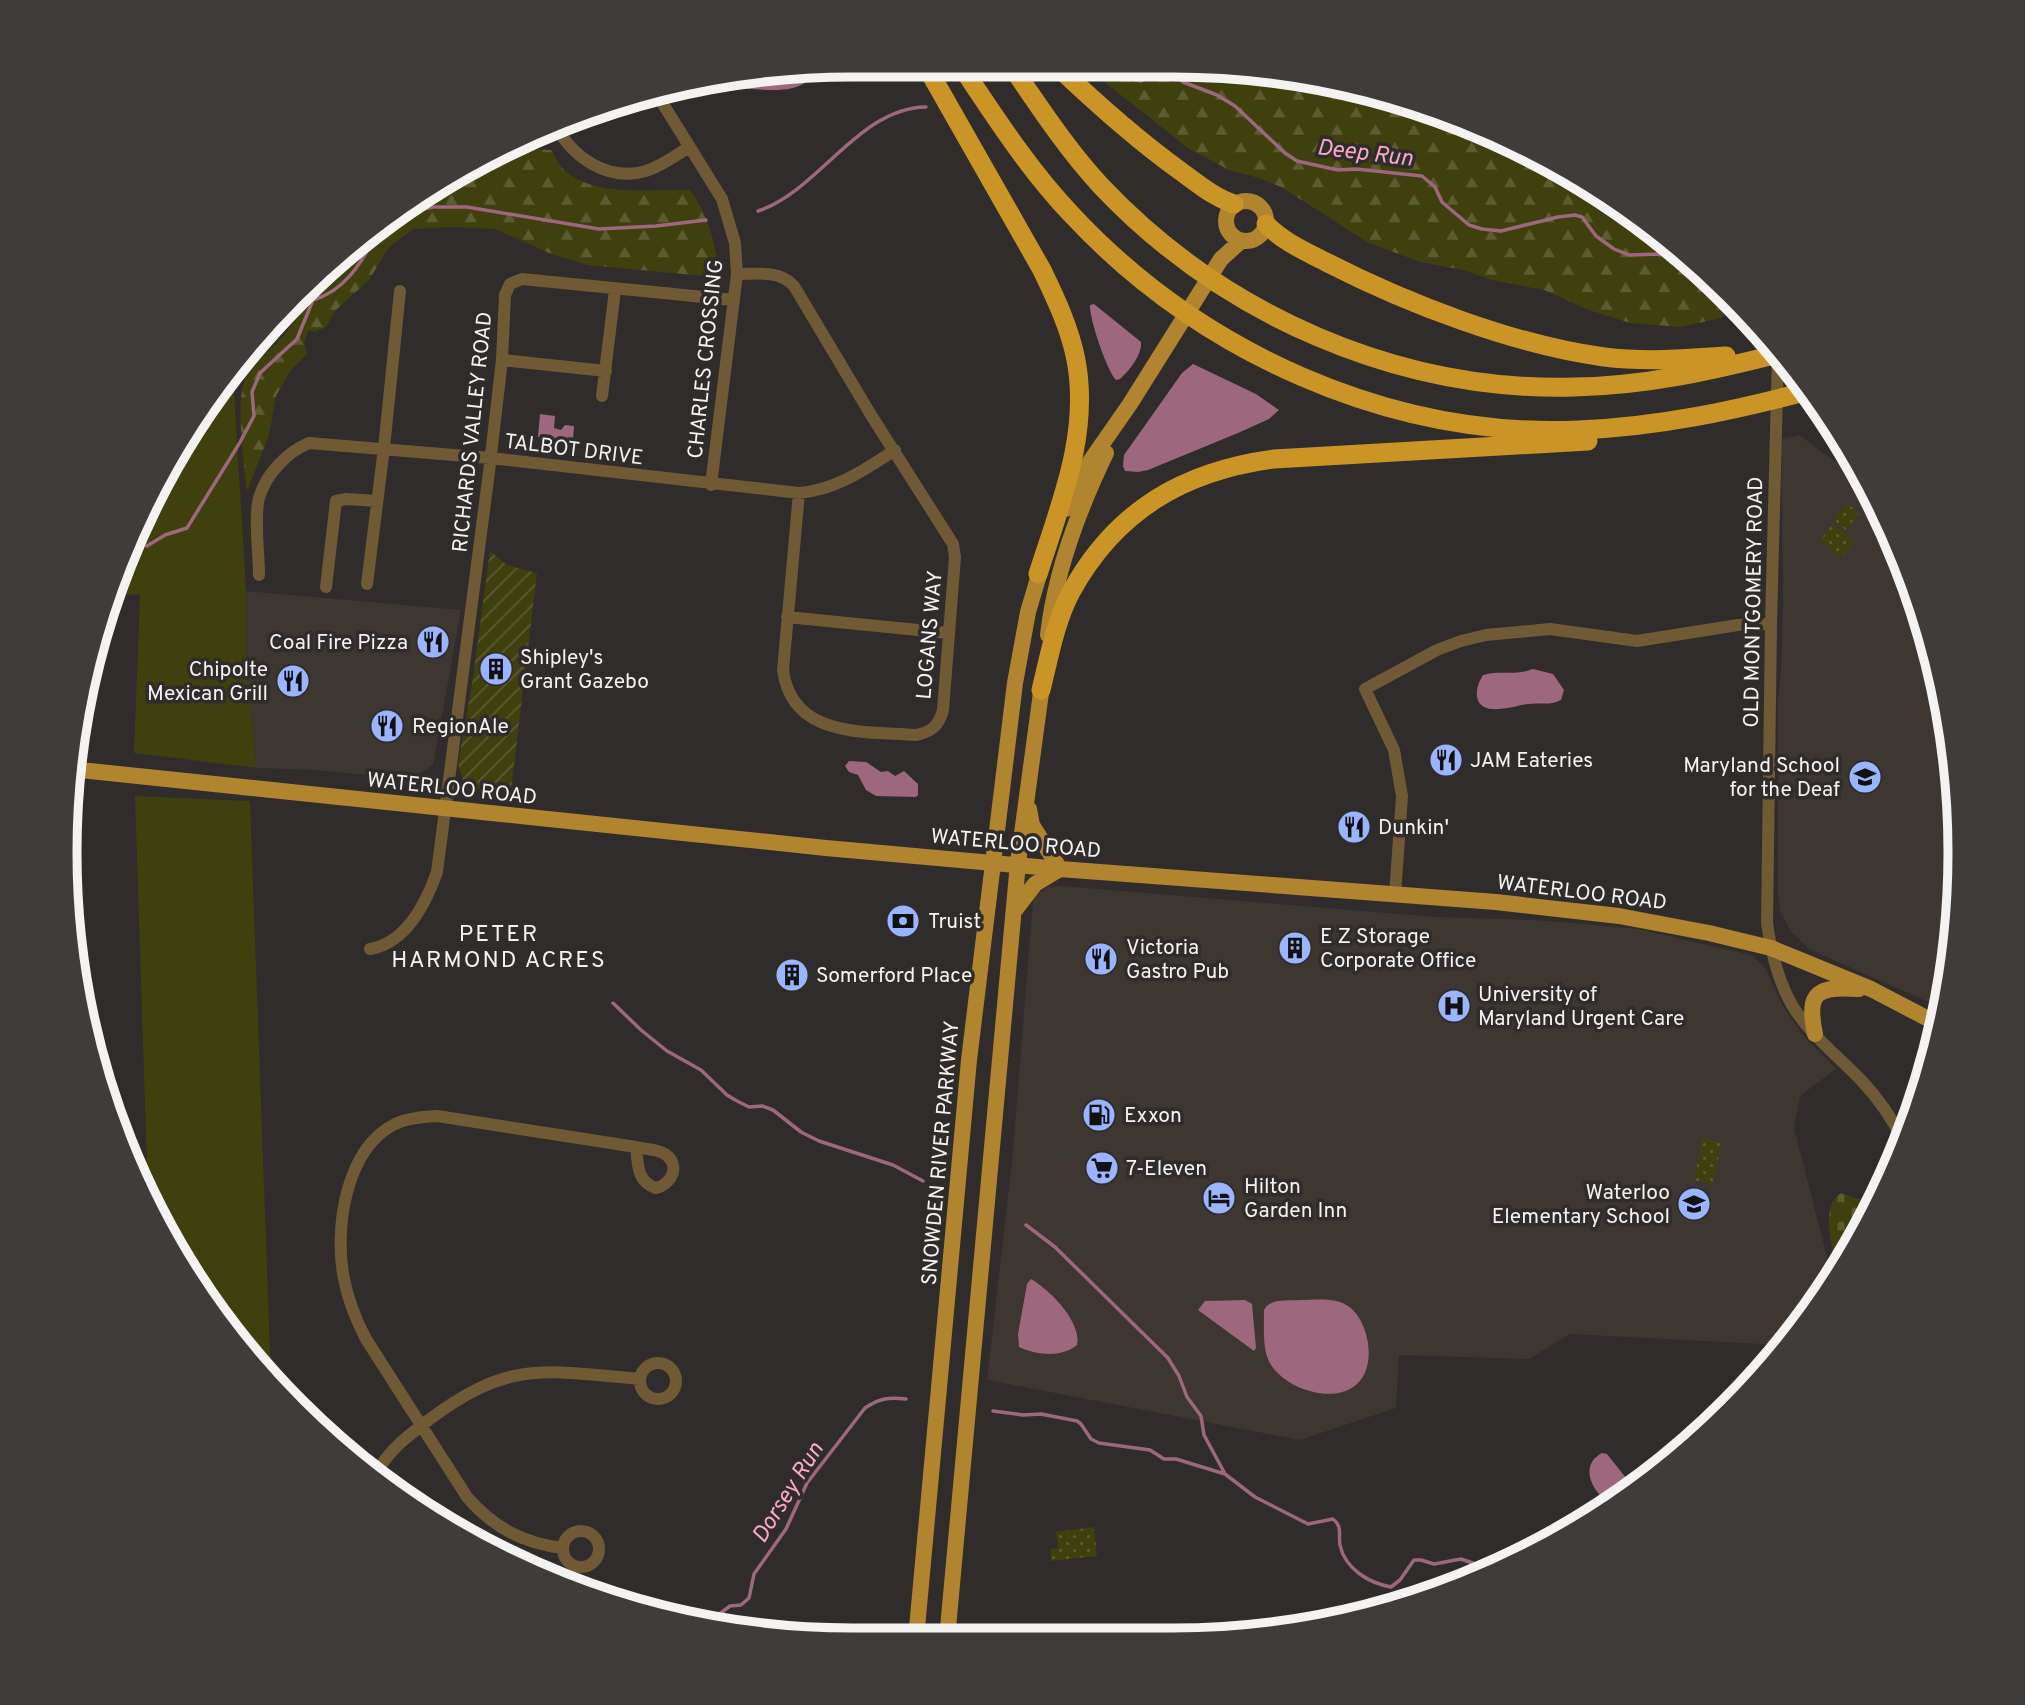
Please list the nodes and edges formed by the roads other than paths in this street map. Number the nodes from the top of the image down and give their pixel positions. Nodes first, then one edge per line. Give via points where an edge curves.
1 (932, 77) edge
2 (969, 77) edge
3 (1019, 77) edge
4 (1069, 77) edge
5 (661, 101) edge
6 (561, 134) edge
7 (689, 147) junction
8 (1234, 204) junction
9 (1266, 224) junction
10 (1234, 236) junction
11 (737, 274) junction
12 (400, 290) dead end
13 (615, 290) junction
14 (734, 300) junction
15 (1768, 355) edge
16 (502, 360) junction
17 (1728, 361) junction
18 (1777, 366) edge
19 (606, 371) junction
20 (1798, 394) edge
21 (602, 396) dead end
22 (1130, 404) junction
23 (1708, 415) junction
24 (384, 448) junction
25 (895, 450) junction
26 (490, 458) junction
27 (711, 485) junction
28 (799, 493) junction
29 (377, 502) junction
30 (1038, 574) junction
31 (259, 575) dead end
32 (367, 584) dead end
33 (326, 587) dead end
34 (787, 617) junction
35 (1771, 624) junction
36 (948, 633) junction
37 (1041, 690) junction
38 (82, 770) edge
39 (1027, 797) junction
40 (444, 808) junction
41 (993, 861) junction
42 (1018, 863) junction
43 (1060, 869) junction
44 (1395, 895) junction
45 (1014, 912) junction
46 (1771, 948) junction
47 (370, 949) dead end
48 (1871, 989) junction
49 (1930, 1019) edge
50 (1815, 1034) junction
51 (1897, 1129) edge
52 (636, 1147) dead end
53 (640, 1380) dead end
54 (422, 1425) junction
55 (380, 1468) edge
56 (563, 1548) dead end
57 (917, 1628) edge
58 (948, 1628) edge

1 - 30 highway via 1042,270 1076,360 1079,426 1074,456
2 - 23 highway via 1034,172 1103,248 1206,327 1287,370 1374,403 1462,422 1526,429 1630,427
3 - 17 highway via 1068,147 1157,239 1268,314 1346,349 1389,363 1528,387 1623,385
4 - 8 highway via 1170,164 1212,195
5 - 7 street, CHARLES CROSSING
6 - 7 street via 570,148 593,165 628,174 648,170
7 - 11 street, CHARLES CROSSING via 722,199 735,243
8 - 9 main road via 1254,202 1264,211
8 - 10 main road via 1226,215
9 - 10 main road, SNOWDEN RIVER PARKWAY via 1254,240
9 - 17 highway via 1281,238 1356,277 1511,336 1629,359
10 - 22 main road, SNOWDEN RIVER PARKWAY
11 - 14 street, CHARLES CROSSING
11 - 25 street, LOGANS WAY via 774,274 794,286
12 - 24 street
13 - 14 street, RICHARDS VALLEY ROAD
13 - 16 street, RICHARDS VALLEY ROAD via 522,279 510,284 505,295
13 - 19 street
14 - 27 street, CHARLES CROSSING
15 - 17 highway
16 - 19 street
16 - 26 street, RICHARDS VALLEY ROAD
18 - 35 street, OLD MONTGOMERY ROAD
19 - 21 street
20 - 23 highway
22 - 30 main road, SNOWDEN RIVER PARKWAY via 1091,460
22 - 37 main road, SNOWDEN RIVER PARKWAY via 1100,465 1062,567 1049,621
23 - 37 highway via 1578,443 1262,460 1183,483 1131,517 1089,565 1058,624
24 - 26 street, TALBOT DRIVE
24 - 29 street
24 - 31 street, TALBOT DRIVE via 309,443 290,452 258,499
25 - 28 street, TALBOT DRIVE via 856,475 818,491
25 - 36 street, LOGANS WAY via 953,544
26 - 27 street, TALBOT DRIVE
26 - 40 street, RICHARDS VALLEY ROAD
27 - 28 street, TALBOT DRIVE
28 - 34 street, LOGANS WAY
29 - 32 street
29 - 33 street via 336,501
30 - 41 main road, SNOWDEN RIVER PARKWAY via 1019,660
34 - 36 street
34 - 36 street, LOGANS WAY via 785,684 803,712 839,729 916,735 934,728 943,710
35 - 44 street via 1637,641 1550,629 1486,635 1437,650 1366,689 1394,750 1400,787
35 - 46 street, OLD MONTGOMERY ROAD via 1767,923
37 - 39 main road, SNOWDEN RIVER PARKWAY
38 - 40 main road, WATERLOO ROAD
39 - 42 main road, SNOWDEN RIVER PARKWAY
39 - 43 main road via 1032,825
40 - 41 main road, WATERLOO ROAD
40 - 47 street, RICHARDS VALLEY ROAD via 437,872 426,900 396,936
41 - 42 main road, WATERLOO ROAD
41 - 57 main road, SNOWDEN RIVER PARKWAY via 968,1070
42 - 43 main road, WATERLOO ROAD
42 - 45 main road, SNOWDEN RIVER PARKWAY
43 - 44 main road, WATERLOO ROAD
43 - 45 main road via 1035,884
44 - 46 main road, WATERLOO ROAD via 1619,916
45 - 58 main road, SNOWDEN RIVER PARKWAY
46 - 48 main road, WATERLOO ROAD
46 - 50 street, OLD MONTGOMERY ROAD via 1791,1004
48 - 49 main road, WATERLOO ROAD
48 - 50 main road via 1822,990 1812,1007
50 - 51 street, OLD MONTGOMERY ROAD via 1863,1082
52 - 54 street via 437,1116 396,1124 372,1142 349,1186 341,1235 343,1277 355,1319
53 - 54 street via 554,1372 519,1374 470,1391
54 - 55 street
54 - 56 street via 467,1497 488,1519 526,1541

